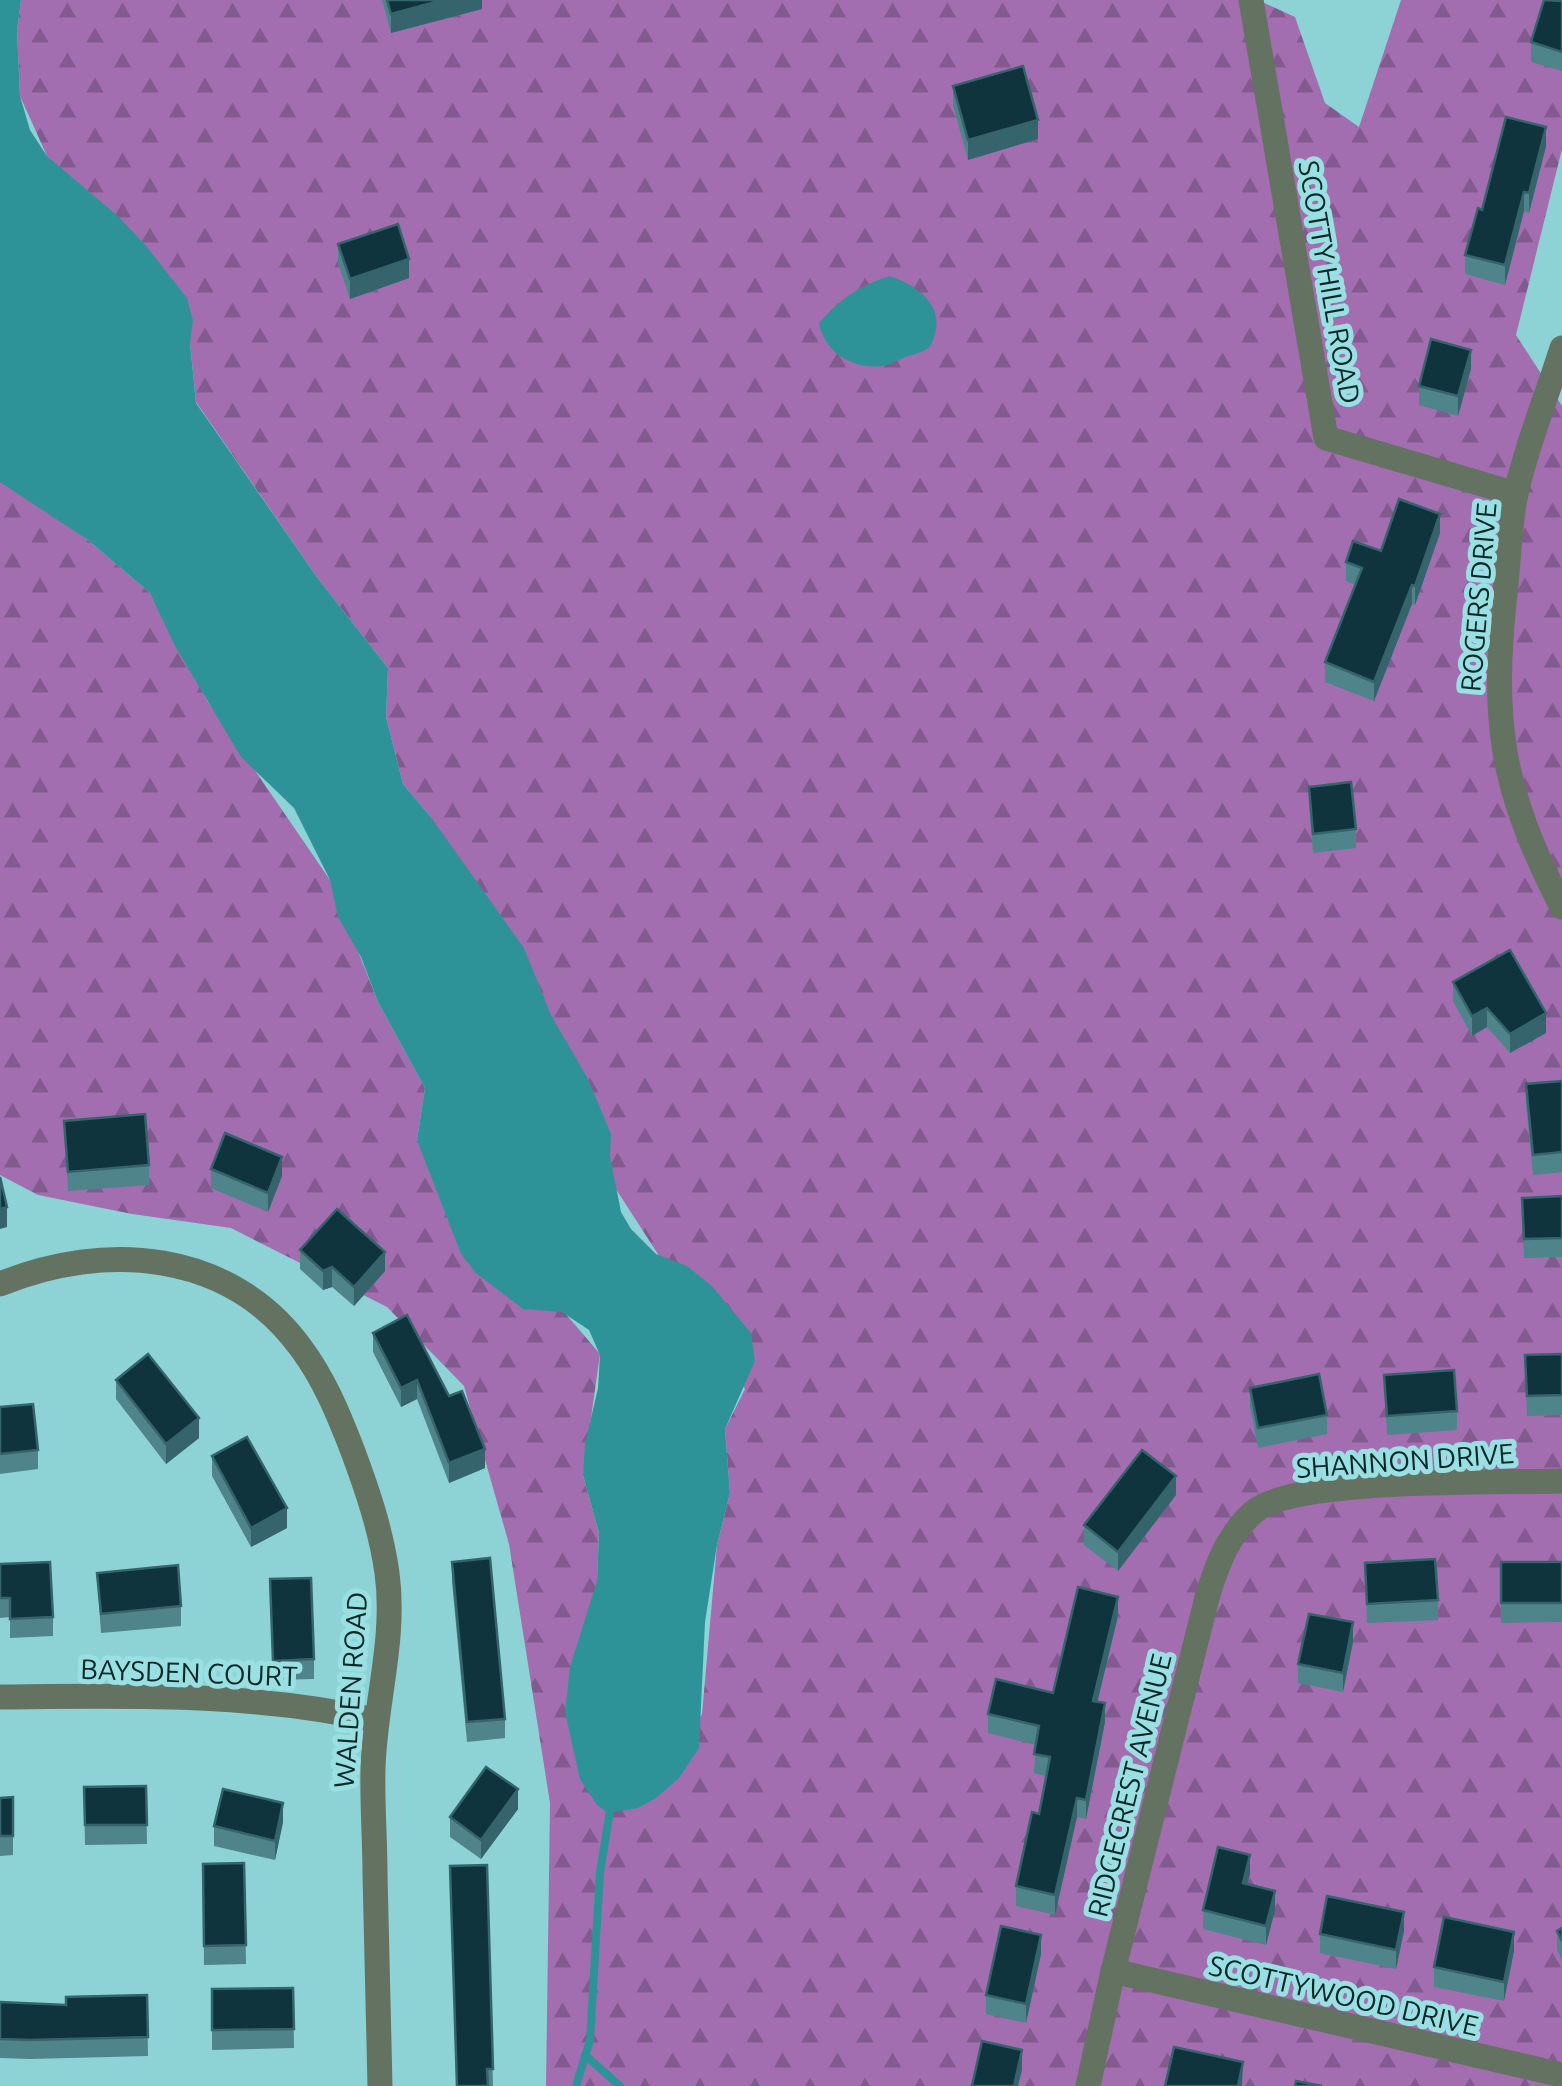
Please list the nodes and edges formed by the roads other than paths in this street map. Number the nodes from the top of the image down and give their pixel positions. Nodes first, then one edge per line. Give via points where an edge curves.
1 (1251, 0) edge
2 (1562, 348) edge
3 (1516, 494) junction
4 (1562, 907) edge
5 (0, 1284) edge
6 (1562, 1481) edge
7 (1255, 1511) joint
8 (0, 1697) edge
9 (375, 1720) junction
10 (1113, 1972) junction
11 (1562, 2075) edge
12 (380, 2086) edge
13 (1088, 2086) edge

1 - 3 street, SCOTTY HILL ROAD via 1326,438
2 - 3 street, ROGERS DRIVE
3 - 4 street, ROGERS DRIVE via 1498,704 1512,792
5 - 9 street, WALDEN ROAD via 81,1262 152,1259 234,1289 299,1344 331,1396 372,1500 390,1611
6 - 7 street, SHANNON DRIVE via 1317,1491
7 - 10 street, RIDGECREST AVENUE via 1216,1567
8 - 9 street, BAYSDEN COURT via 241,1700
9 - 12 street, WALDEN ROAD
10 - 11 street, SCOTTYWOOD DRIVE
10 - 13 street, RIDGECREST AVENUE

